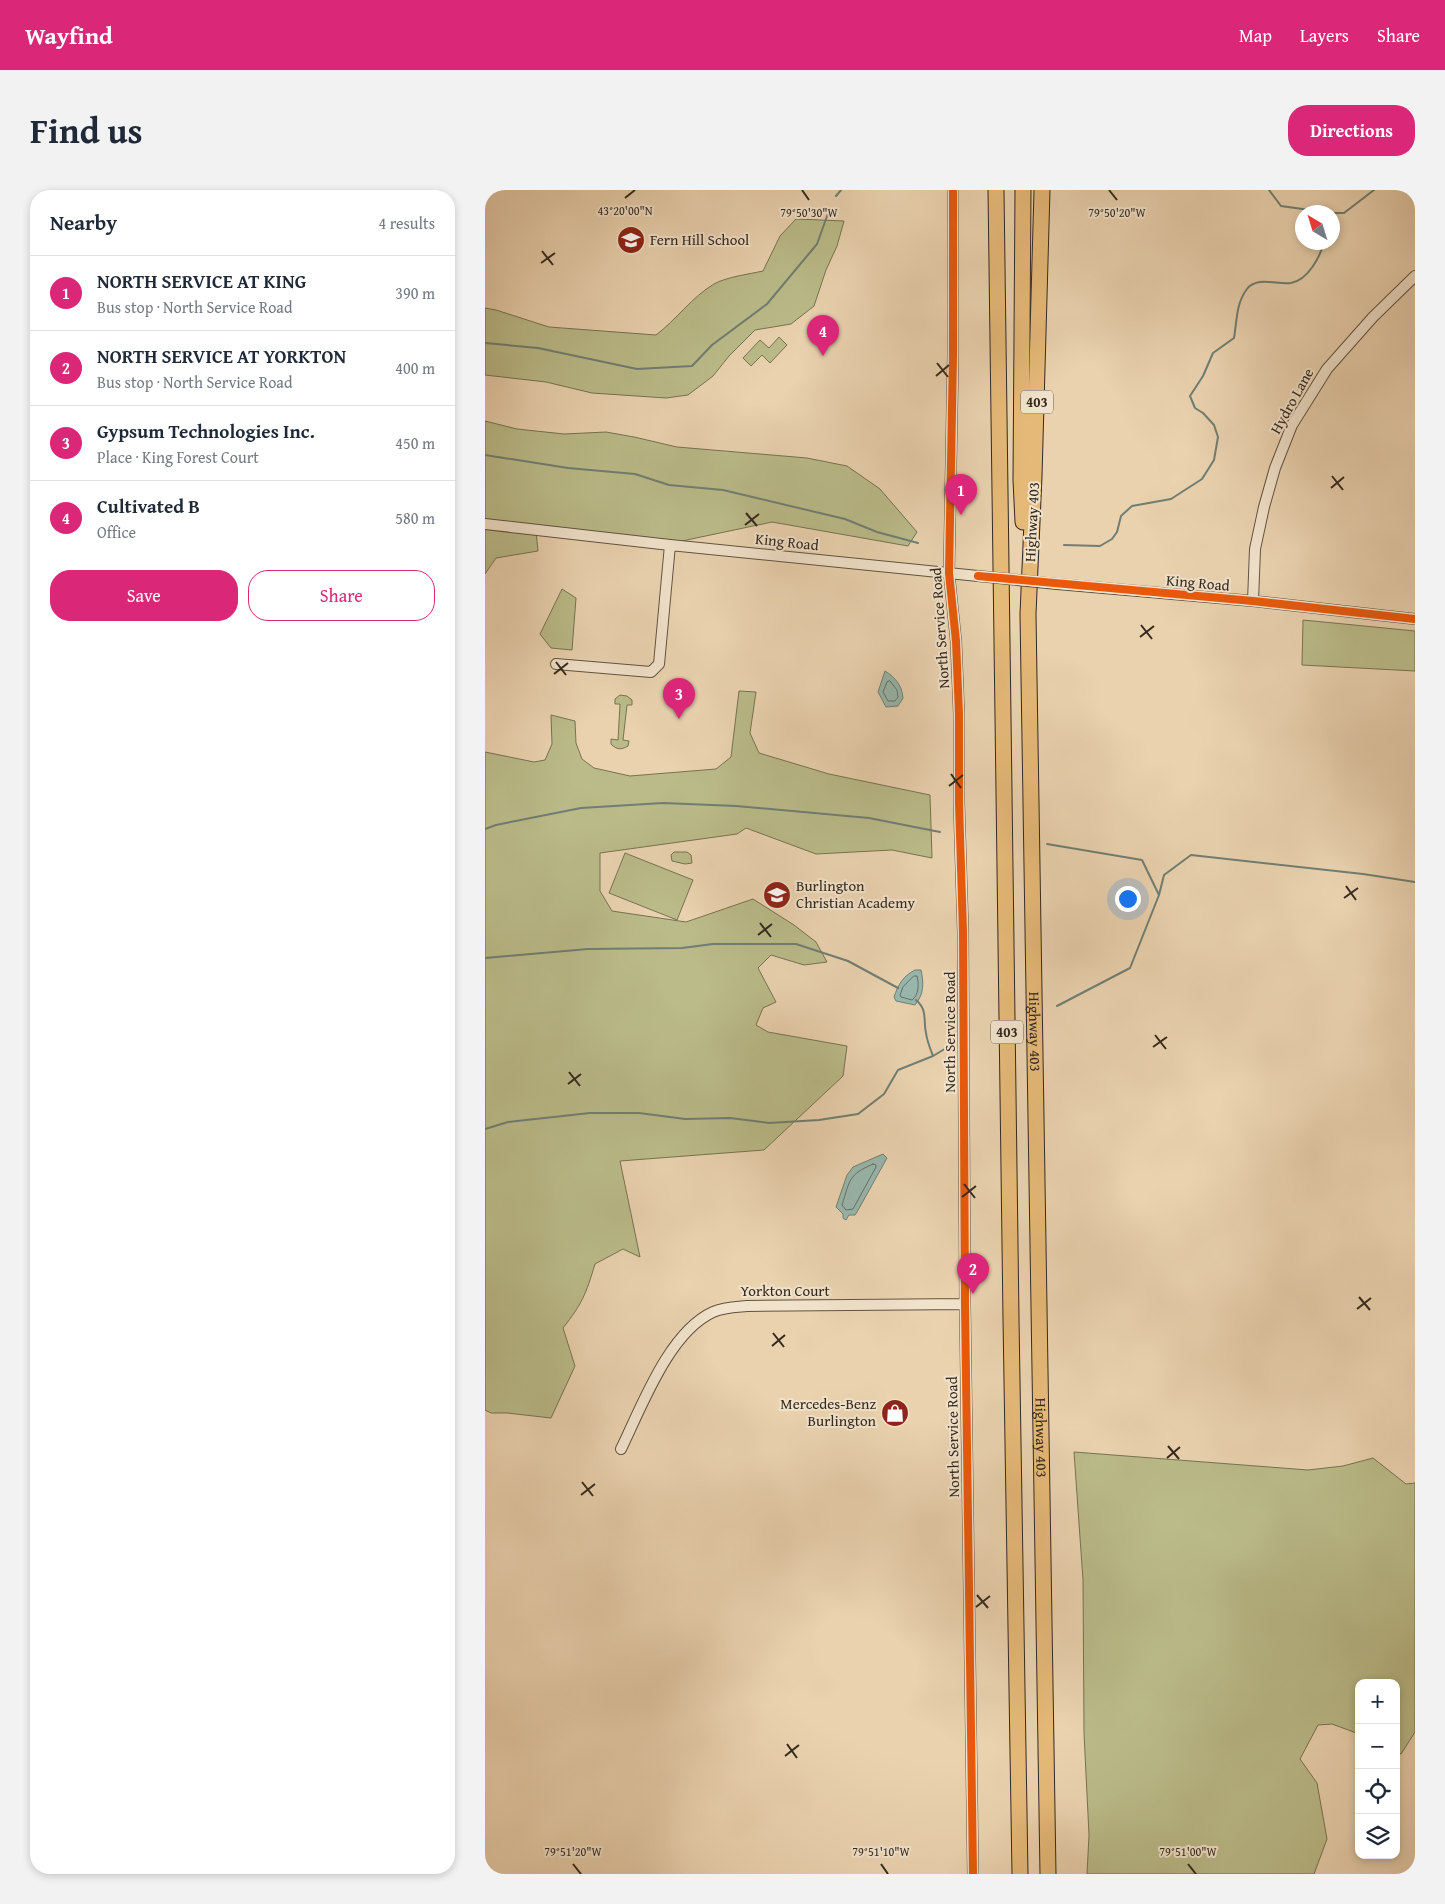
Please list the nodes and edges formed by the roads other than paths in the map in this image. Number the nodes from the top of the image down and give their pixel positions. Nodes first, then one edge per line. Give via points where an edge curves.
1 (953, 190) edge
2 (996, 190) edge
3 (1023, 190) edge
4 (1042, 190) edge
5 (1415, 276) edge
6 (485, 524) edge
7 (670, 546) junction
8 (949, 573) junction
9 (1253, 601) junction
10 (1028, 614) junction
11 (1415, 619) edge
12 (556, 664) dead end
13 (965, 1304) junction
14 (621, 1449) dead end
15 (973, 1874) edge
16 (1020, 1874) edge
17 (1048, 1874) edge

1 - 8 street, North Service Road
2 - 16 highway, Highway 403 / 403
3 - 10 highway via 1021,480
4 - 10 highway, Highway 403 / 403
5 - 9 street, Hydro Lane via 1327,368 1293,425 1263,506 1255,549
6 - 7 street, King Road
7 - 8 street, King Road
7 - 12 street via 659,664 651,672
8 - 9 street, King Road, bridge
8 - 13 street, North Service Road via 959,714
9 - 11 street, King Road
10 - 17 highway, Highway 403 / 403
13 - 14 street, Yorkton Court via 747,1306 713,1312 698,1321 667,1355
13 - 15 street, North Service Road

